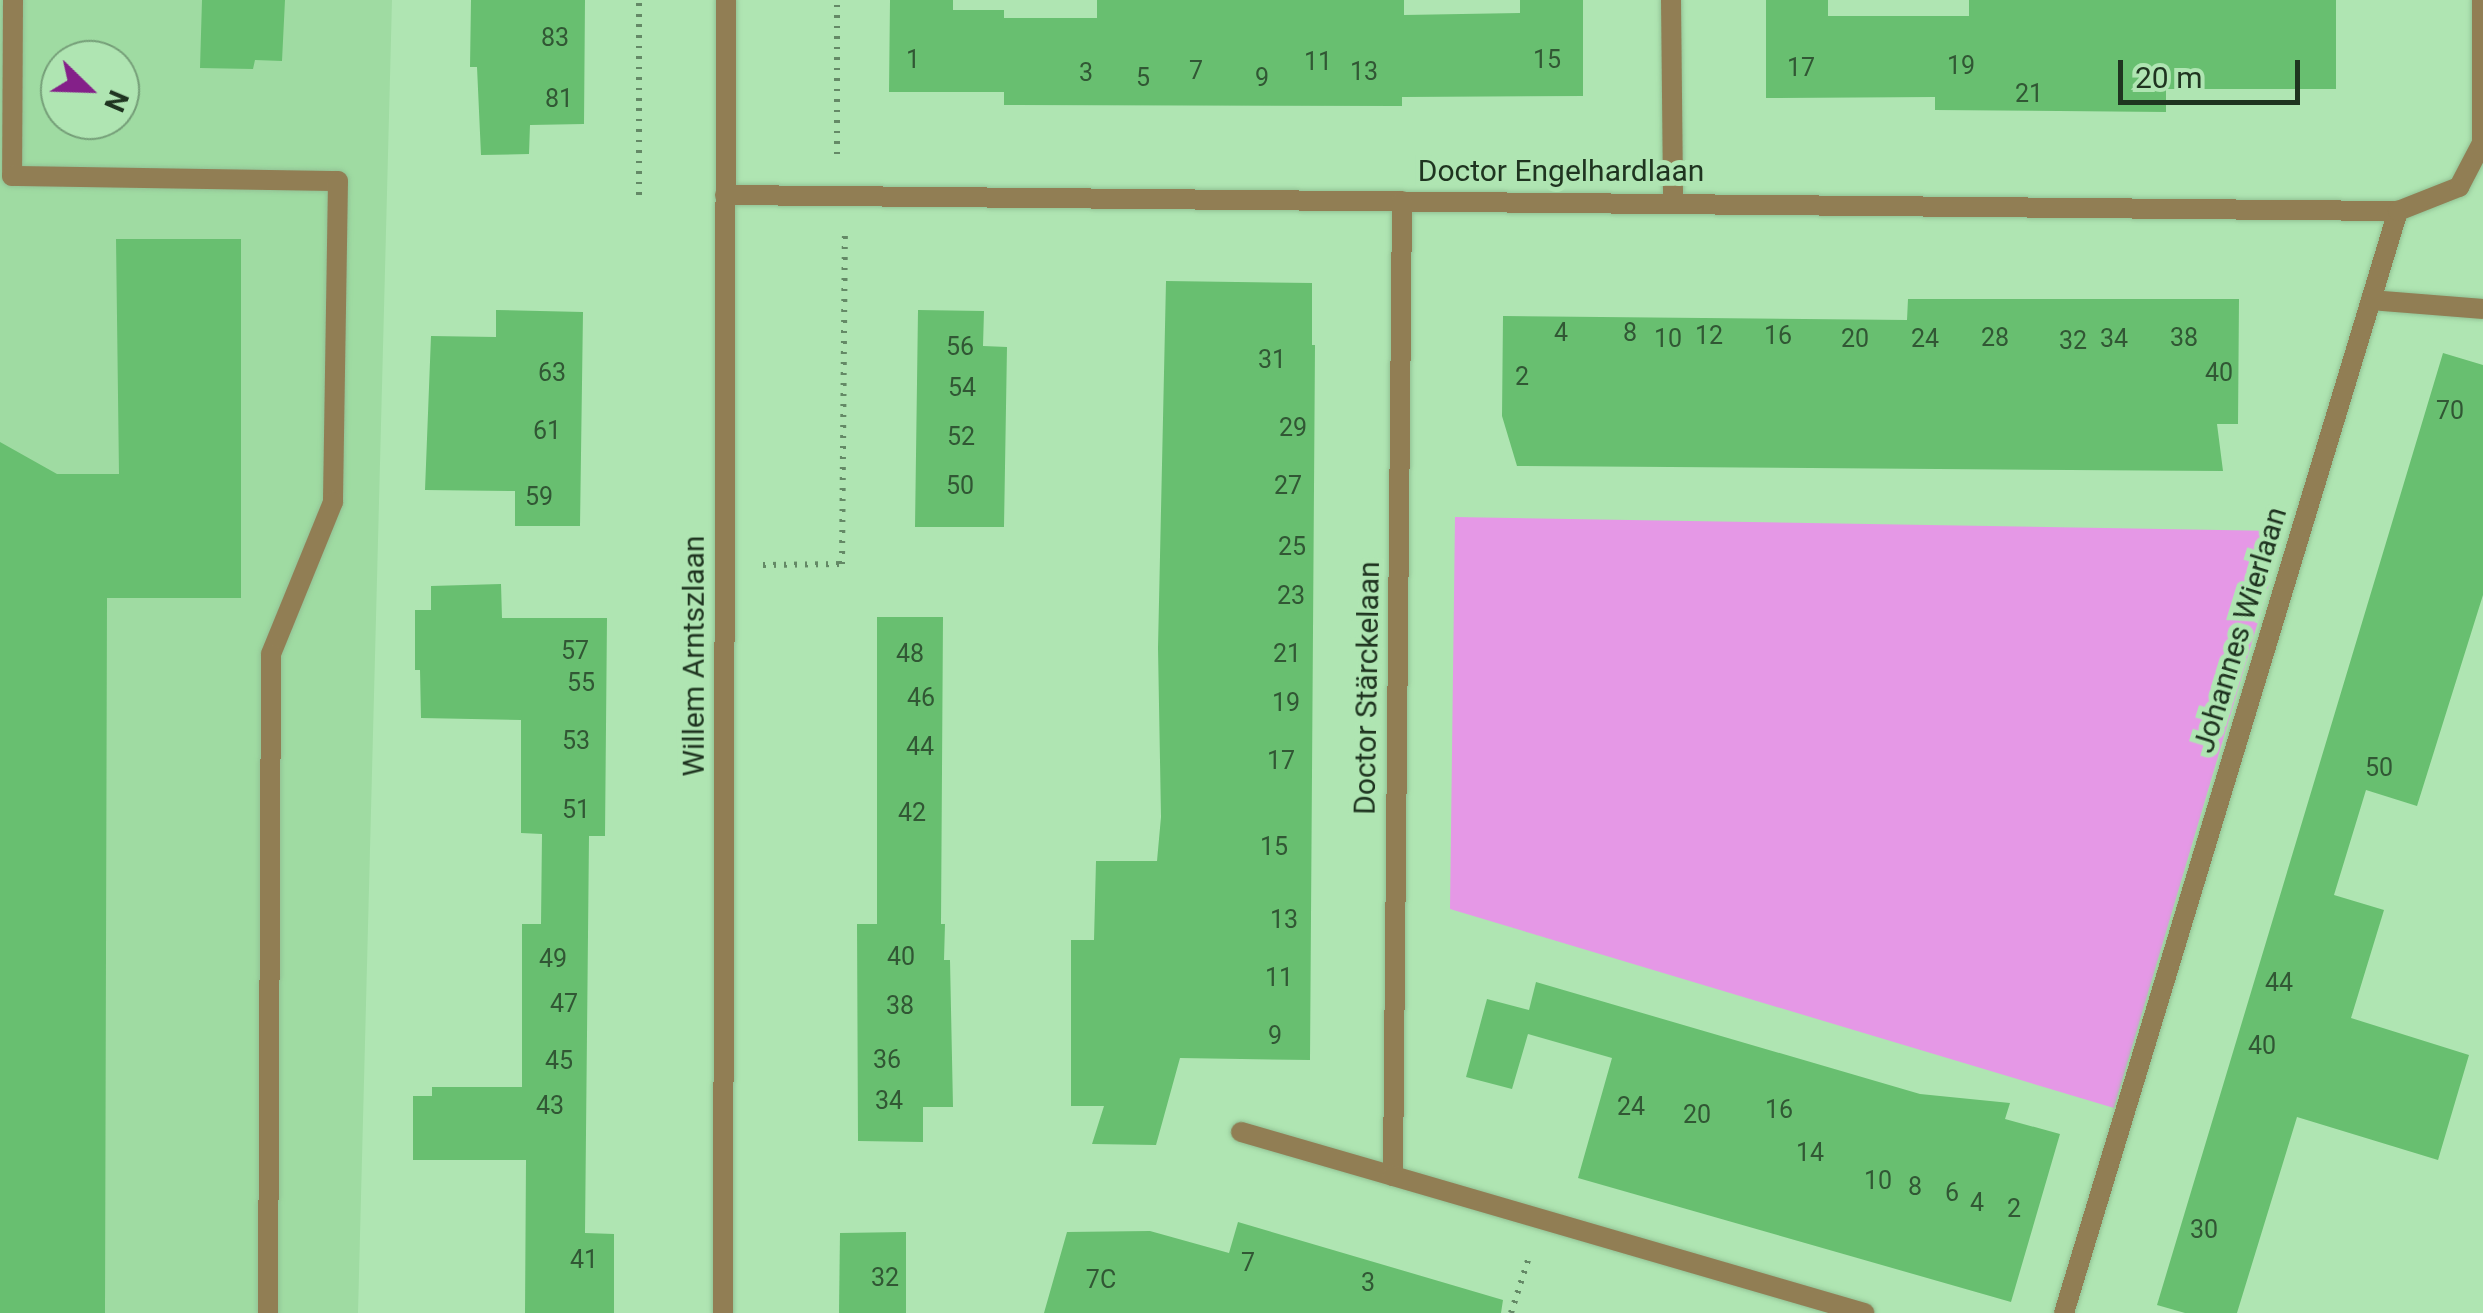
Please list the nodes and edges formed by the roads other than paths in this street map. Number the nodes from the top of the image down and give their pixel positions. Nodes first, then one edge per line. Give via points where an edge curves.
1 (13, 0) edge
2 (726, 0) edge
3 (1671, 0) edge
4 (2482, 0) edge
5 (725, 195) junction
6 (1402, 200) junction
7 (1673, 201) junction
8 (2398, 211) junction
9 (2371, 300) junction
10 (2483, 309) edge
11 (1242, 1132) dead end
12 (1393, 1176) junction
13 (268, 1313) edge
14 (723, 1313) edge
15 (1864, 1313) edge
16 (2064, 1313) edge

1 - 13 street via 12,176 338,181 333,502 271,654
2 - 5 street, Willem Arntszlaan
3 - 7 street
4 - 8 street via 2482,143 2459,187
5 - 6 street, Doctor Engelhardlaan
5 - 14 street, Willem Arntszlaan
6 - 7 street, Doctor Engelhardlaan
6 - 12 street, Doctor Stärckelaan
7 - 8 street, Doctor Engelhardlaan
8 - 9 street, Johannes Wierlaan
9 - 10 street
9 - 16 street, Johannes Wierlaan
11 - 12 street
12 - 15 street

